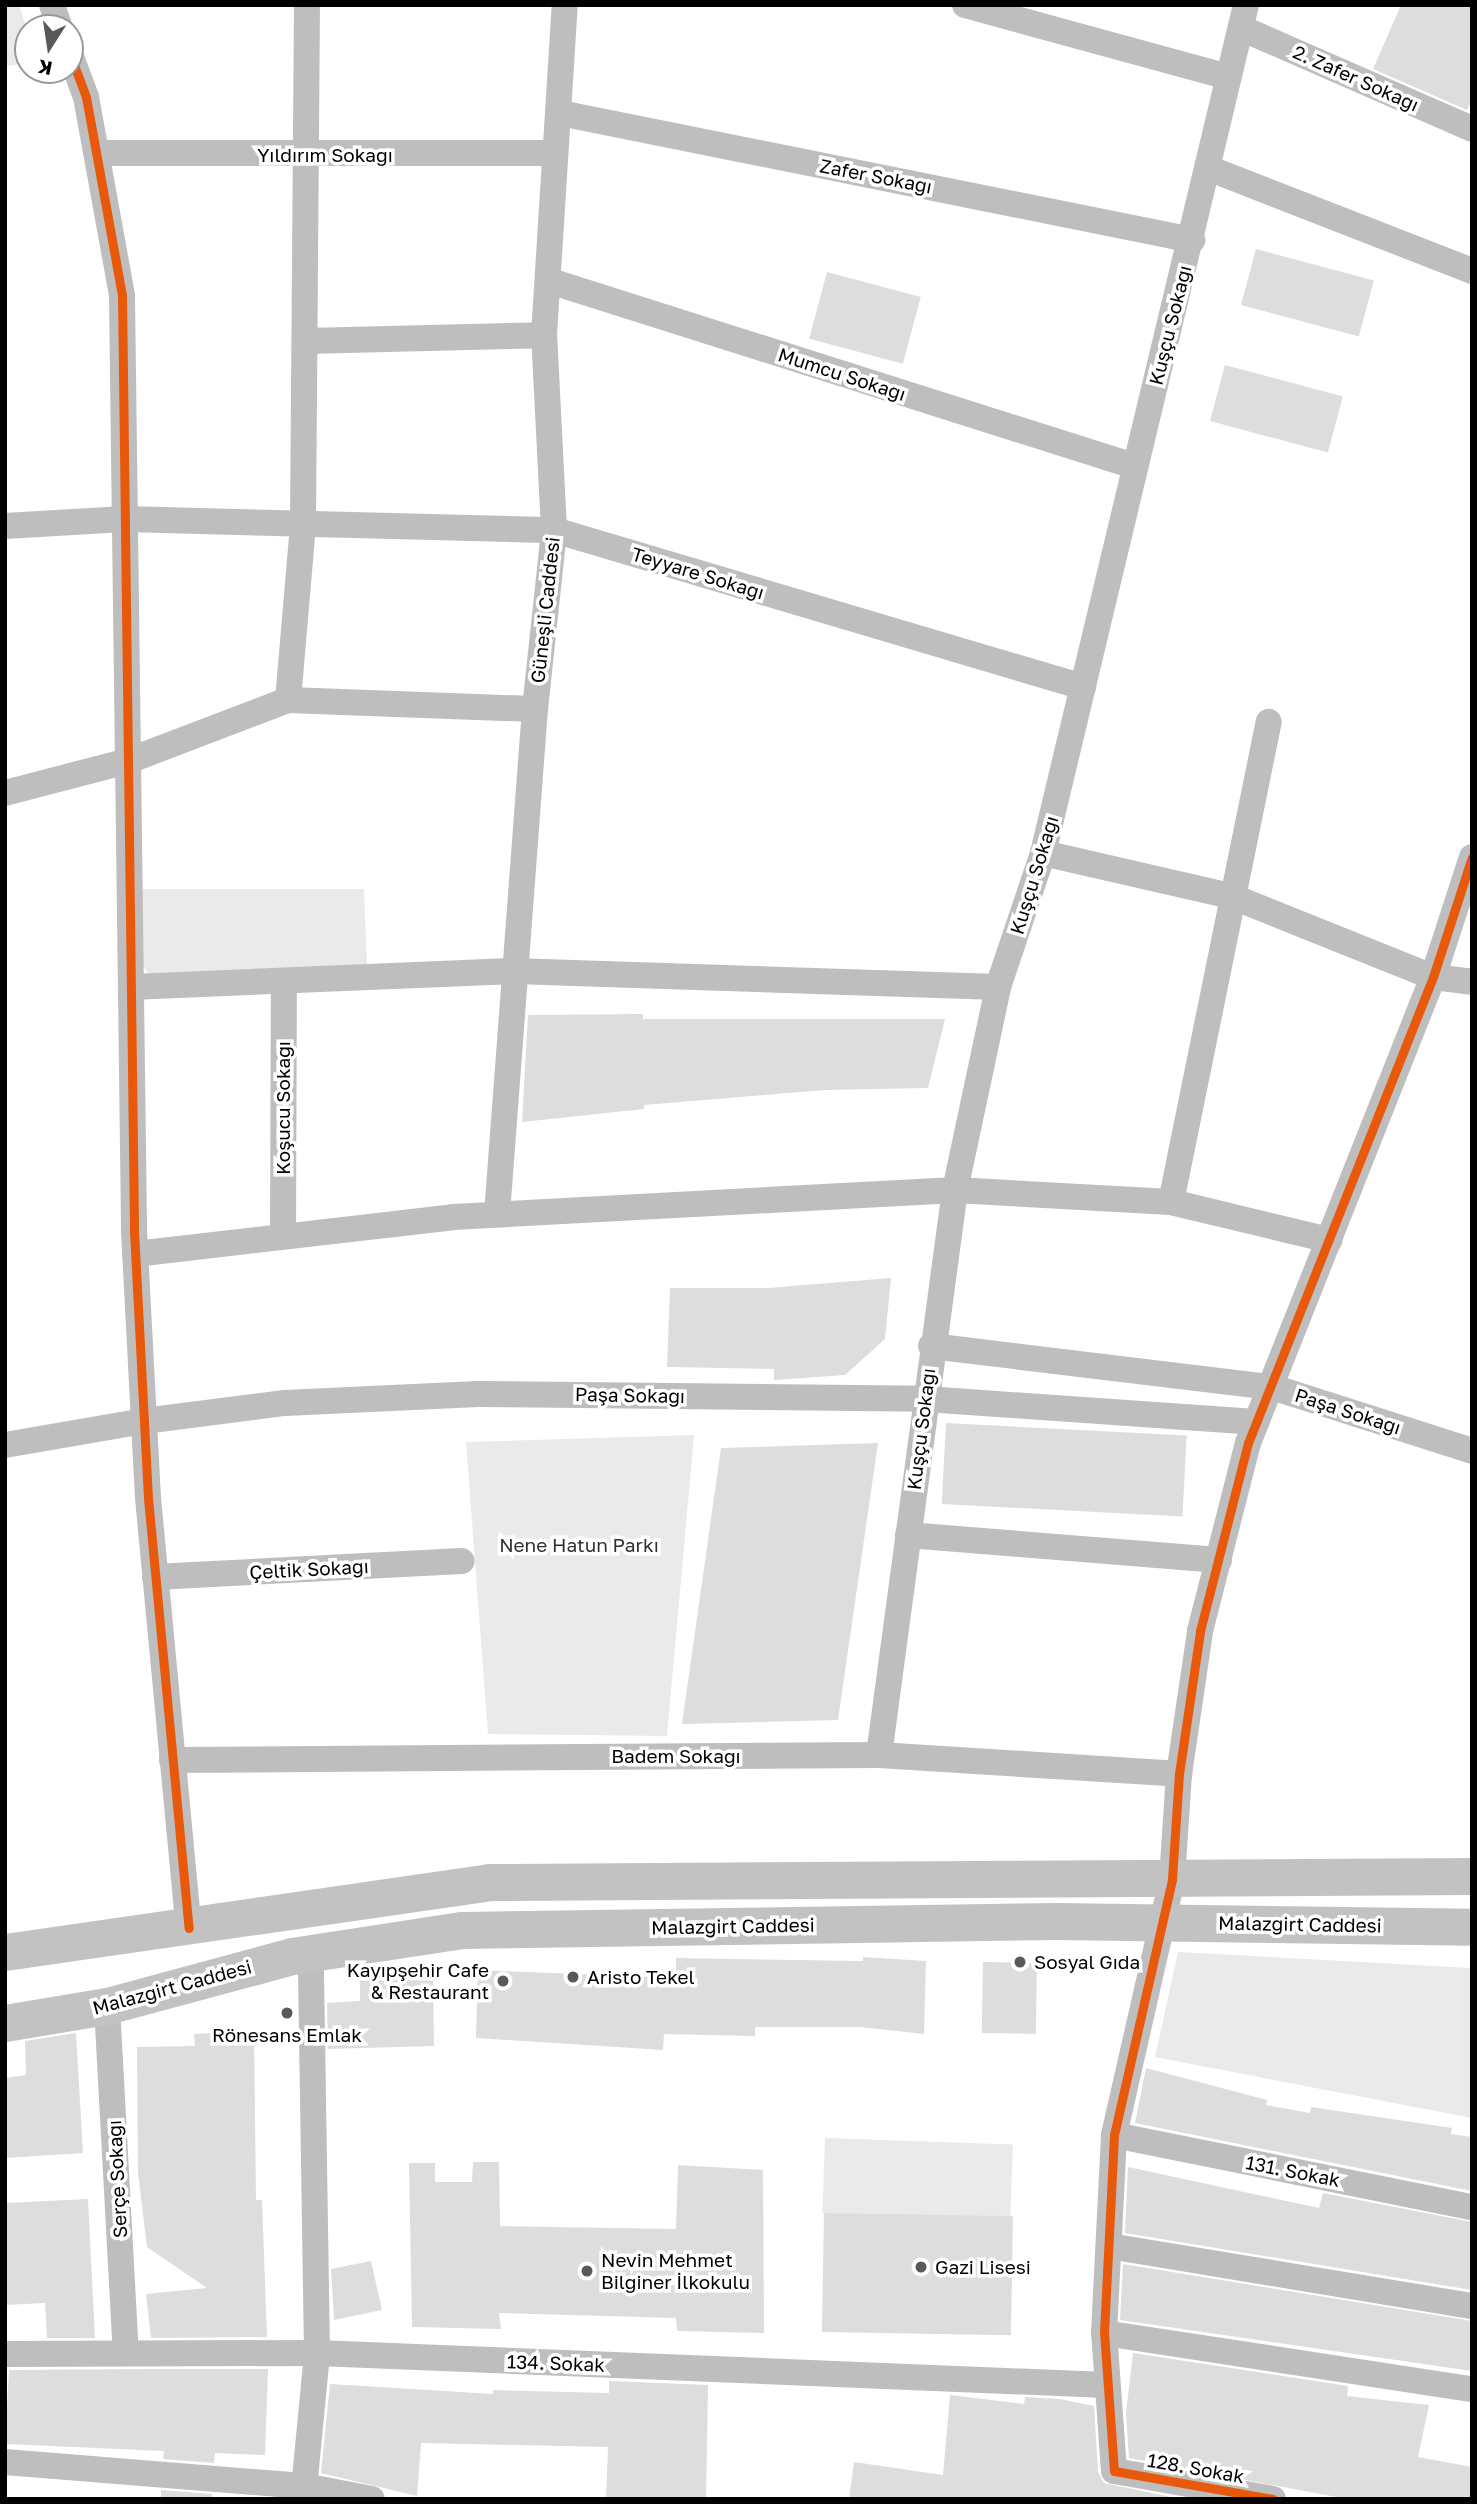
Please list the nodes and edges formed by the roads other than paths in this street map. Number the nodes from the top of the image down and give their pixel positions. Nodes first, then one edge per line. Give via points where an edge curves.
1 (307, 5) edge
2 (565, 5) edge
3 (965, 5) edge
4 (1243, 16) edge
5 (1228, 77) junction
6 (81, 84) edge
7 (560, 113) junction
8 (1472, 129) edge
9 (97, 153) junction
10 (552, 153) junction
11 (305, 156) junction
12 (1208, 169) junction
13 (1192, 240) junction
14 (1472, 271) edge
15 (550, 281) junction
16 (544, 335) junction
17 (306, 341) junction
18 (1134, 466) junction
19 (124, 519) junction
20 (303, 524) junction
21 (5, 526) edge
22 (554, 530) junction
23 (1083, 687) junction
24 (288, 700) junction
25 (535, 709) junction
26 (1269, 722) dead end
27 (128, 761) junction
28 (5, 793) edge
29 (1043, 853) junction
30 (1472, 858) edge
31 (1231, 896) junction
32 (513, 971) junction
33 (1433, 977) junction
34 (284, 982) junction
35 (1472, 982) edge
36 (131, 987) junction
37 (998, 987) junction
38 (955, 1190) junction
39 (1171, 1202) junction
40 (497, 1214) junction
41 (282, 1235) junction
42 (1329, 1240) junction
43 (135, 1254) junction
44 (931, 1346) junction
45 (1272, 1387) junction
46 (926, 1399) junction
47 (144, 1421) junction
48 (1256, 1422) junction
49 (5, 1445) edge
50 (1472, 1451) edge
51 (908, 1535) junction
52 (1219, 1560) junction
53 (462, 1561) dead end
54 (155, 1577) junction
55 (879, 1755) junction
56 (172, 1760) junction
57 (1179, 1774) junction
58 (1472, 1876) edge
59 (1172, 1879) junction
60 (1164, 1922) junction
61 (1472, 1927) edge
62 (189, 1928) junction
63 (5, 1952) edge
64 (311, 1953) junction
65 (107, 2006) junction
66 (5, 2023) edge
67 (1114, 2135) junction
68 (1472, 2207) edge
69 (1109, 2246) junction
70 (1472, 2306) edge
71 (1104, 2333) junction
72 (127, 2352) junction
73 (317, 2353) junction
74 (5, 2354) edge
75 (1107, 2385) junction
76 (1472, 2389) edge
77 (5, 2462) edge
78 (304, 2492) edge
79 (372, 2499) edge
80 (1273, 2499) edge

1 - 11 street
2 - 7 street, Güneşli Caddesi
3 - 5 street
4 - 5 street, Kuşçu Sokağı
4 - 8 street, 2. Zafer Sokağı
5 - 12 street, Kuşçu Sokağı
6 - 9 street
7 - 10 street, Güneşli Caddesi
7 - 13 street, Zafer Sokağı
9 - 11 street, Yıldırım Sokağı
9 - 19 street via 122,296
10 - 11 street, Yıldırım Sokağı
10 - 15 street, Güneşli Caddesi
11 - 17 street
12 - 13 street, Kuşçu Sokağı
12 - 14 street
13 - 18 street, Kuşçu Sokağı
15 - 16 street, Güneşli Caddesi
15 - 18 street, Mumcu Sokağı
16 - 17 street
16 - 22 street, Güneşli Caddesi
17 - 20 street
18 - 23 street, Kuşçu Sokağı
19 - 20 street, Teyyare Sokağı
19 - 21 street, Teyyare Sokağı
19 - 27 street
20 - 22 street, Teyyare Sokağı
20 - 24 street
22 - 23 street, Teyyare Sokağı
22 - 25 street, Güneşli Caddesi
23 - 29 street, Kuşçu Sokağı
24 - 25 street
24 - 27 street
25 - 32 street, Güneşli Caddesi
26 - 31 street
27 - 28 street
27 - 36 street
29 - 31 street
29 - 37 street, Kuşçu Sokağı
30 - 33 street
31 - 33 street
31 - 39 street
32 - 34 street
32 - 37 street
32 - 40 street, Güneşli Caddesi
33 - 35 street
33 - 42 street
34 - 36 street
34 - 41 street, Koşucu Sokağı
36 - 43 street
37 - 38 street, Kuşçu Sokağı
38 - 39 street
38 - 40 street
38 - 44 street, Kuşçu Sokağı
39 - 42 street
40 - 41 street
41 - 43 street
42 - 45 street
43 - 47 street
44 - 45 street, Paşa Sokağı
44 - 46 street, Kuşçu Sokağı
45 - 48 street
45 - 50 street, Paşa Sokağı
46 - 47 street, Paşa Sokağı via 478,1394 285,1403
46 - 48 street, Paşa Sokağı
46 - 51 street, Kuşçu Sokağı
47 - 49 street, Paşa Sokağı
47 - 54 street
48 - 52 street
51 - 52 street
51 - 55 street, Kuşçu Sokağı
52 - 57 street via 1200,1631
53 - 54 street, Çeltik Sokağı
54 - 56 street
55 - 56 street, Badem Sokağı
55 - 57 street, Badem Sokağı
56 - 62 street
57 - 59 street
58 - 59 main road
59 - 60 street
59 - 62 main road via 491,1882
60 - 61 main road, Malazgirt Caddesi
60 - 64 main road, Malazgirt Caddesi via 461,1930
60 - 67 street
62 - 63 main road
64 - 65 main road, Malazgirt Caddesi
64 - 73 street
65 - 66 main road, Malazgirt Caddesi
65 - 72 street, Serçe Sokağı
67 - 68 street, 131. Sokak
67 - 69 street
69 - 70 street
69 - 71 street
71 - 75 street
71 - 76 street
72 - 73 street, 134. Sokak
72 - 74 street, 134. Sokak
73 - 75 street, 134. Sokak
73 - 78 street
75 - 80 street, 128. Sokak via 1114,2471
77 - 78 street
78 - 79 street

